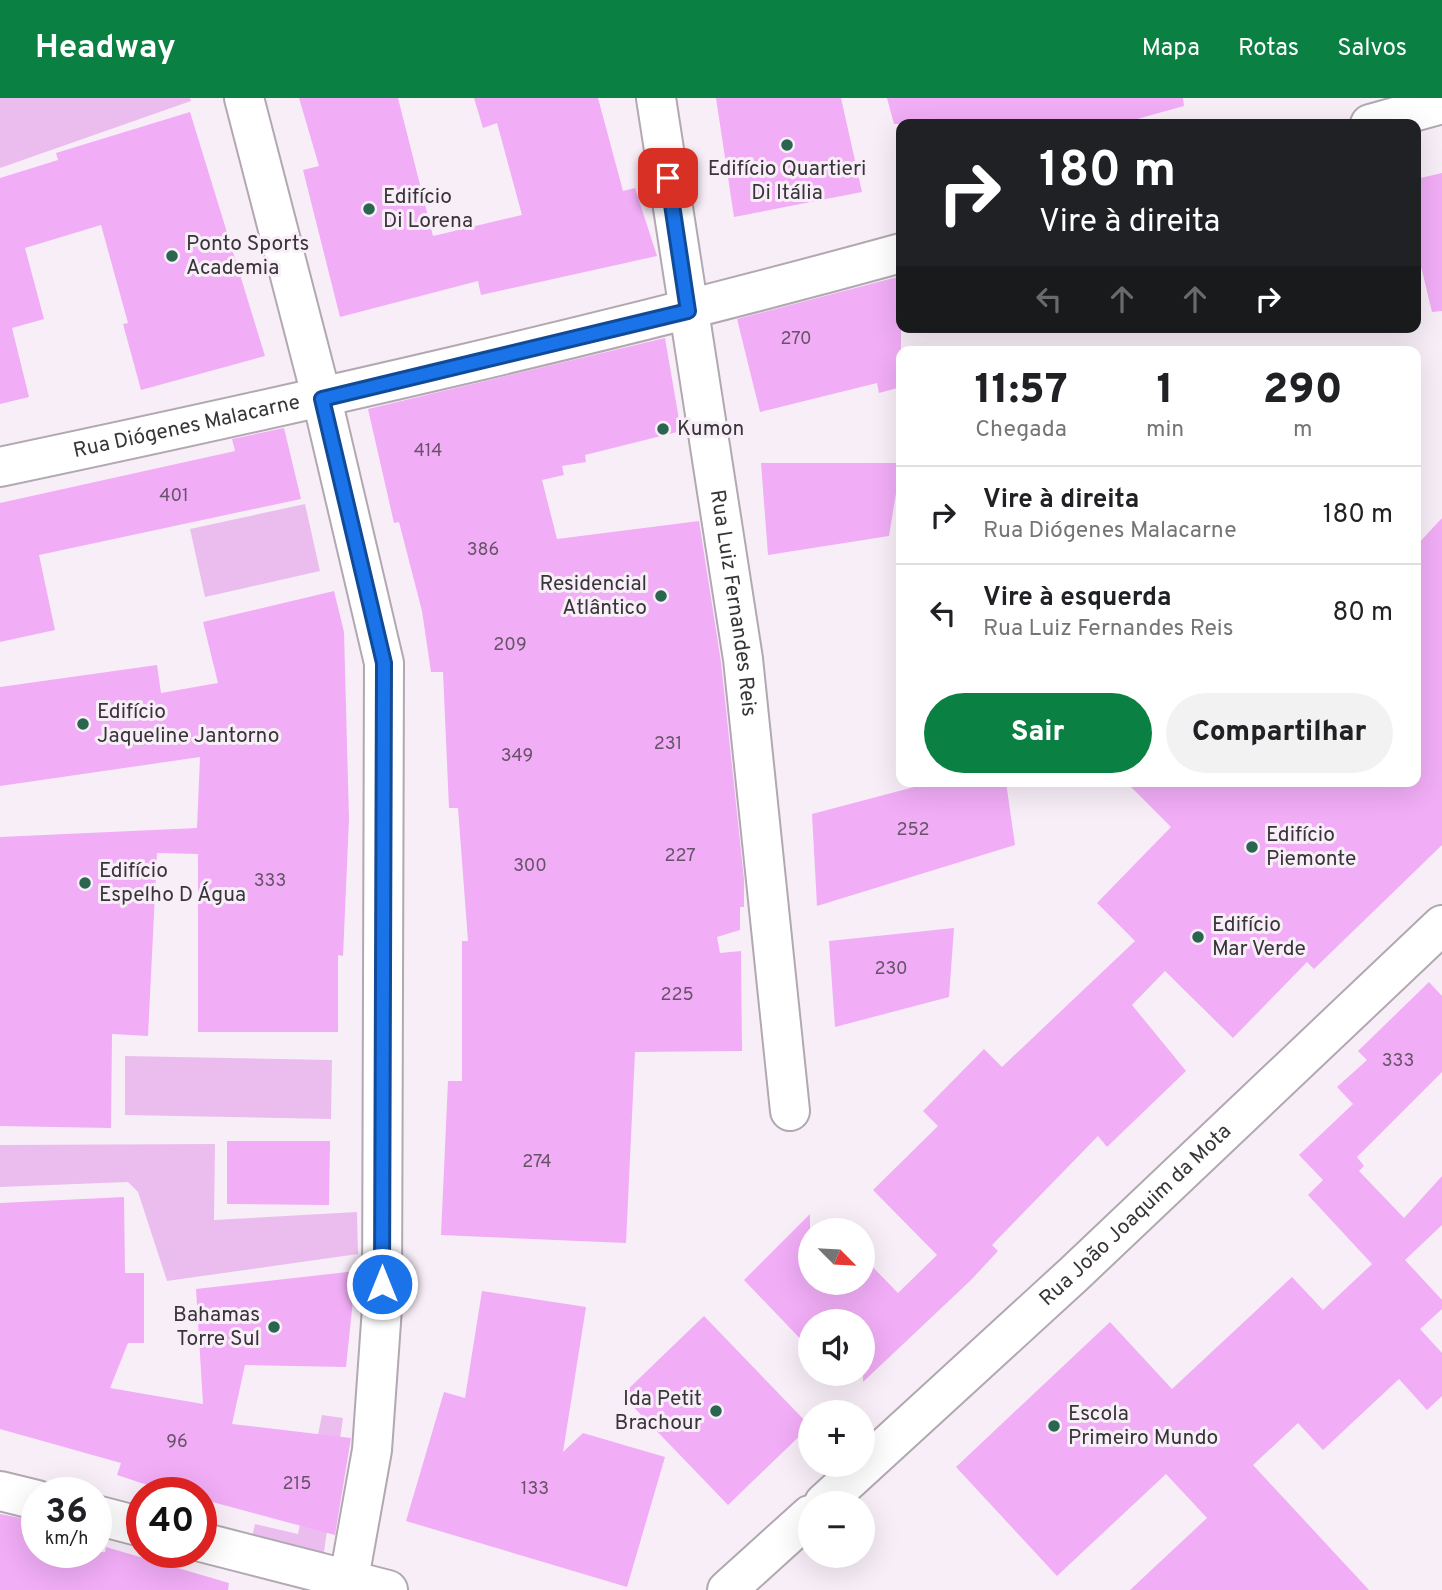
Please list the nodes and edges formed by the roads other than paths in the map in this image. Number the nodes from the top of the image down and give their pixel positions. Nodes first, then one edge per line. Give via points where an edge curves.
1 (244, 98) edge
2 (656, 98) edge
3 (1442, 104) edge
4 (1388, 119) edge
5 (896, 254) edge
6 (688, 311) junction
7 (322, 399) junction
8 (0, 467) edge
9 (1442, 925) edge
10 (790, 1111) dead end
11 (0, 1491) edge
12 (837, 1491) edge
13 (21, 1496) edge
14 (798, 1526) edge
15 (217, 1547) edge
16 (348, 1585) edge
17 (388, 1590) edge
18 (727, 1590) edge

1 - 7 street
2 - 6 street, Rua Luiz Fernandes Reis
3 - 4 street
5 - 6 street, Rua Diógenes Malacarne
6 - 7 street, Rua Diógenes Malacarne
6 - 10 street, Rua Luiz Fernandes Reis via 743,659
7 - 8 street, Rua Diógenes Malacarne
7 - 16 street via 384,663 382,1308 372,1450
9 - 12 street, Rua João Joaquim da Mota
11 - 13 street
14 - 18 street
15 - 16 street
16 - 17 street

